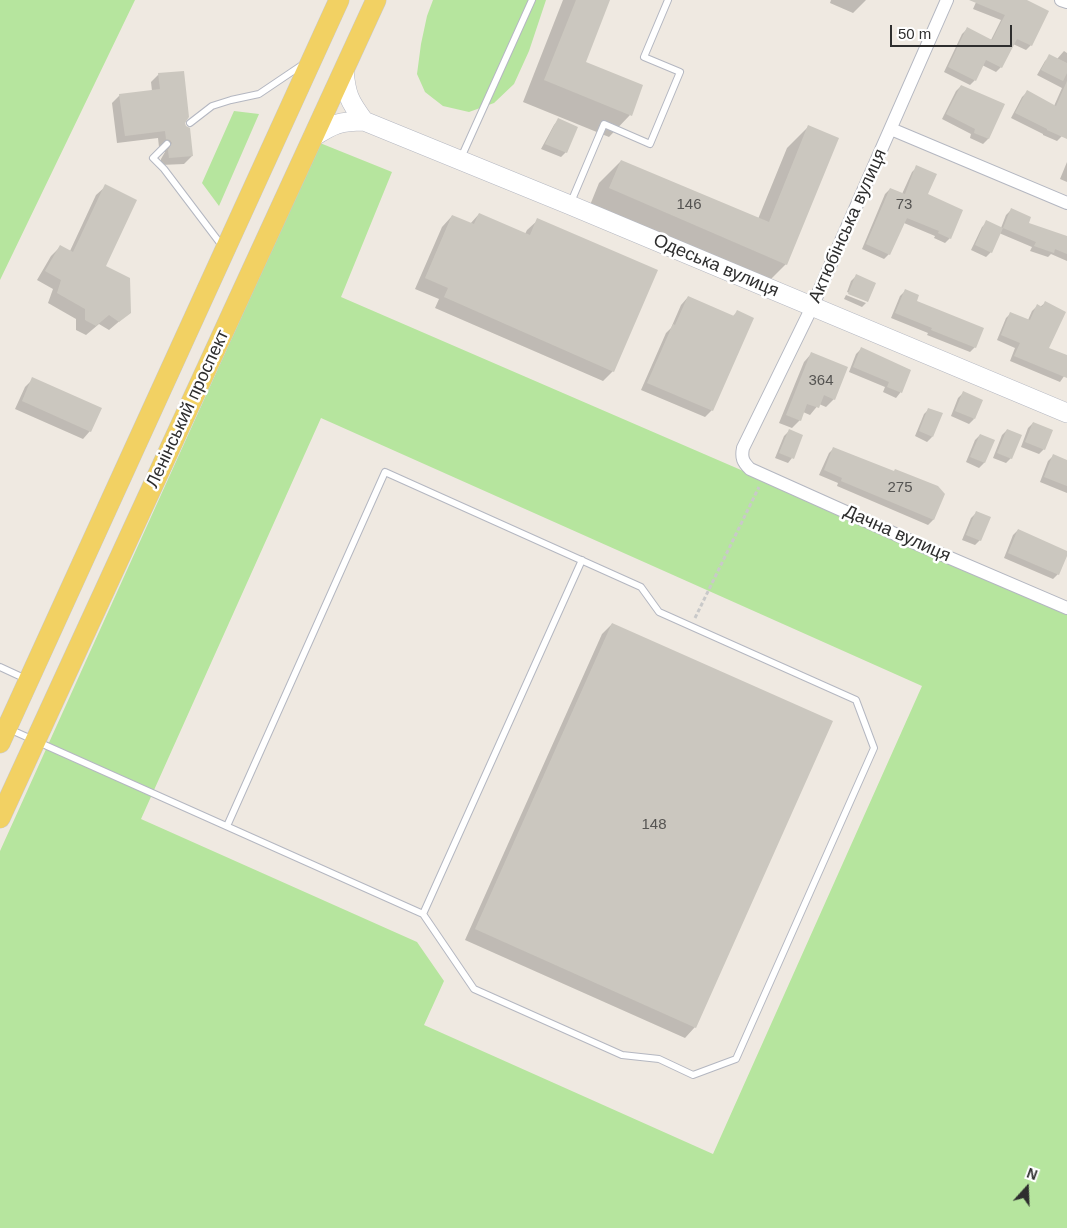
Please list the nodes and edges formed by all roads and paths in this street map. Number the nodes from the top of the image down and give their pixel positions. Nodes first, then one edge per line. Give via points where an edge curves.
1 (339, 0) edge
2 (376, 0) edge
3 (532, 0) edge
4 (668, 0) edge
5 (946, 0) edge
6 (1061, 0) edge
7 (1067, 2) edge
8 (313, 57) junction
9 (344, 70) junction
10 (364, 121) junction
11 (190, 123) dead end
12 (891, 129) junction
13 (313, 137) junction
14 (167, 144) dead end
15 (460, 161) junction
16 (1067, 203) edge
17 (570, 205) junction
18 (225, 250) junction
19 (812, 307) junction
20 (1067, 413) edge
21 (743, 448) joint
22 (765, 475) junction
23 (582, 560) junction
24 (1067, 608) edge
25 (691, 626) junction
26 (0, 667) edge
27 (29, 680) junction
28 (3, 735) edge
29 (35, 740) junction
30 (0, 818) edge
31 (227, 826) junction
32 (423, 914) junction

1 - 8 main road, Ленінський проспект
2 - 9 main road, Ленінський проспект
3 - 15 lane
4 - 17 lane via 644,57 680,72 650,144 604,124
5 - 12 street, Актюбінська вулиця
6 - 7 street
8 - 11 lane via 259,94 212,106
8 - 18 main road, Ленінський проспект
9 - 10 street via 346,91
9 - 13 main road, Ленінський проспект
10 - 13 street, Одеська вулиця via 334,124
10 - 15 street, Одеська вулиця
12 - 16 street
12 - 19 street, Актюбінська вулиця
13 - 29 main road, Ленінський проспект
14 - 18 lane via 153,158
15 - 17 street, Одеська вулиця
17 - 19 street, Одеська вулиця
18 - 27 main road, Ленінський проспект
19 - 20 street, Одеська вулиця
19 - 21 street, Актюбінська вулиця
21 - 22 street, Дачна вулиця via 741,457 745,464
22 - 24 street, Дачна вулиця
22 - 25 path
23 - 25 lane via 641,587 659,612
23 - 31 lane via 385,472
23 - 32 lane
25 - 32 lane via 856,700 874,748 736,1059 693,1075 659,1060 622,1055 474,989
26 - 27 lane
27 - 28 main road, Ленінський проспект
28 - 29 lane
29 - 30 main road, Ленінський проспект
29 - 31 lane
31 - 32 lane

